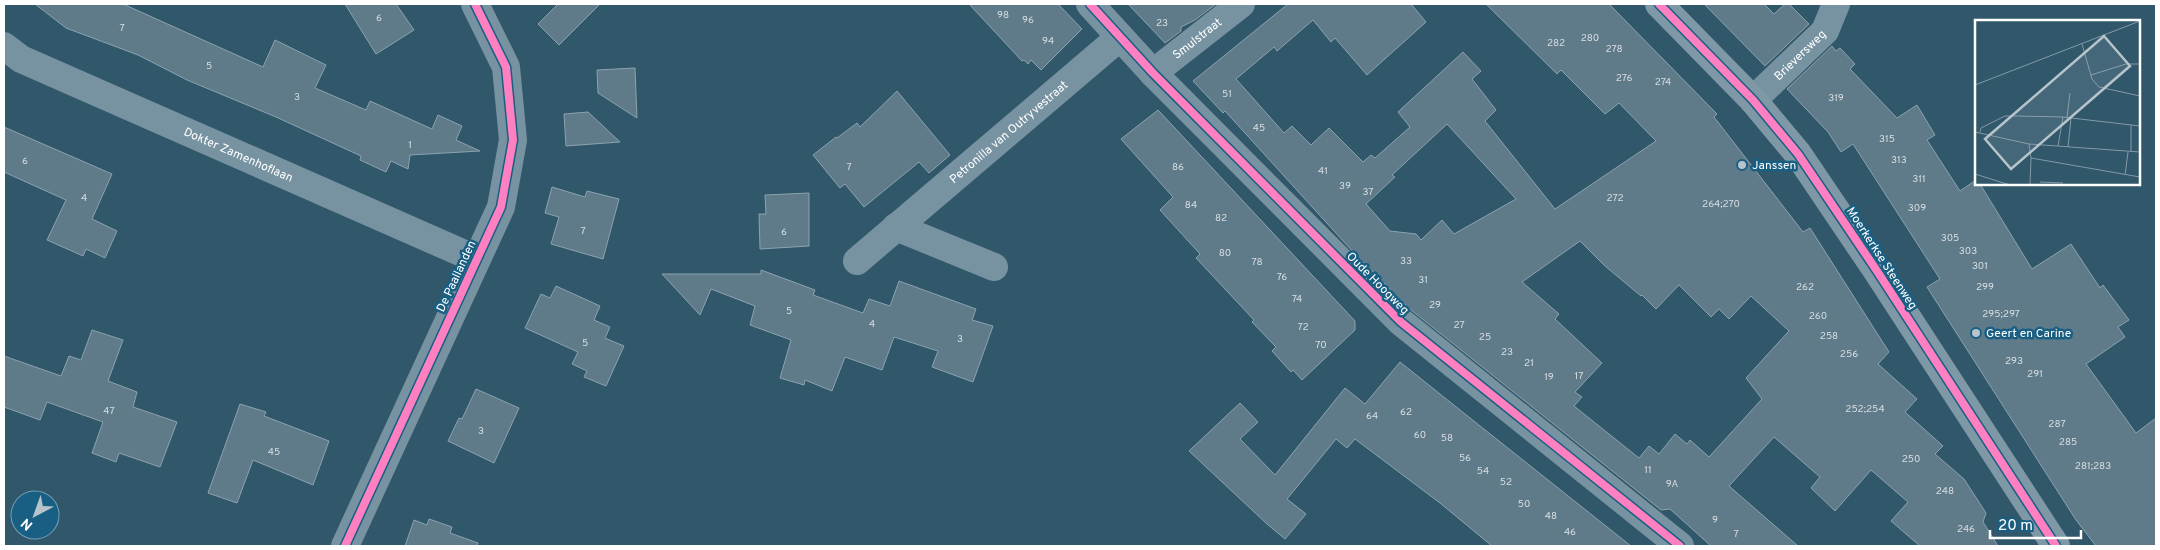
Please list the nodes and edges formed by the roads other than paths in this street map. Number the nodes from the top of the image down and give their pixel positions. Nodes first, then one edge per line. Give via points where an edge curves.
1 (476, 4) edge
2 (1090, 4) edge
3 (1241, 4) edge
4 (1659, 4) edge
5 (1836, 4) edge
6 (1120, 37) junction
7 (4, 46) edge
8 (1153, 73) junction
9 (1753, 100) junction
10 (896, 227) junction
11 (476, 259) junction
12 (856, 261) dead end
13 (994, 267) dead end
14 (344, 546) edge
15 (1680, 546) edge
16 (2056, 546) edge

1 - 11 street, De Paallanden via 506,67 513,140 500,206
2 - 6 street, Oude Hoogweg
3 - 8 street, Smulstraat
4 - 9 street, Moerkerkse Steenweg
5 - 9 street, Brieversweg via 1825,31
6 - 8 street, Oude Hoogweg
6 - 10 street, Petronilla van Outryvestraat
7 - 11 street, Dokter Zamenhoflaan via 21,59
8 - 15 street, Oude Hoogweg via 1401,322
9 - 16 street, Moerkerkse Steenweg via 1825,192
10 - 12 street, Petronilla van Outryvestraat
10 - 13 street
11 - 14 street, De Paallanden

